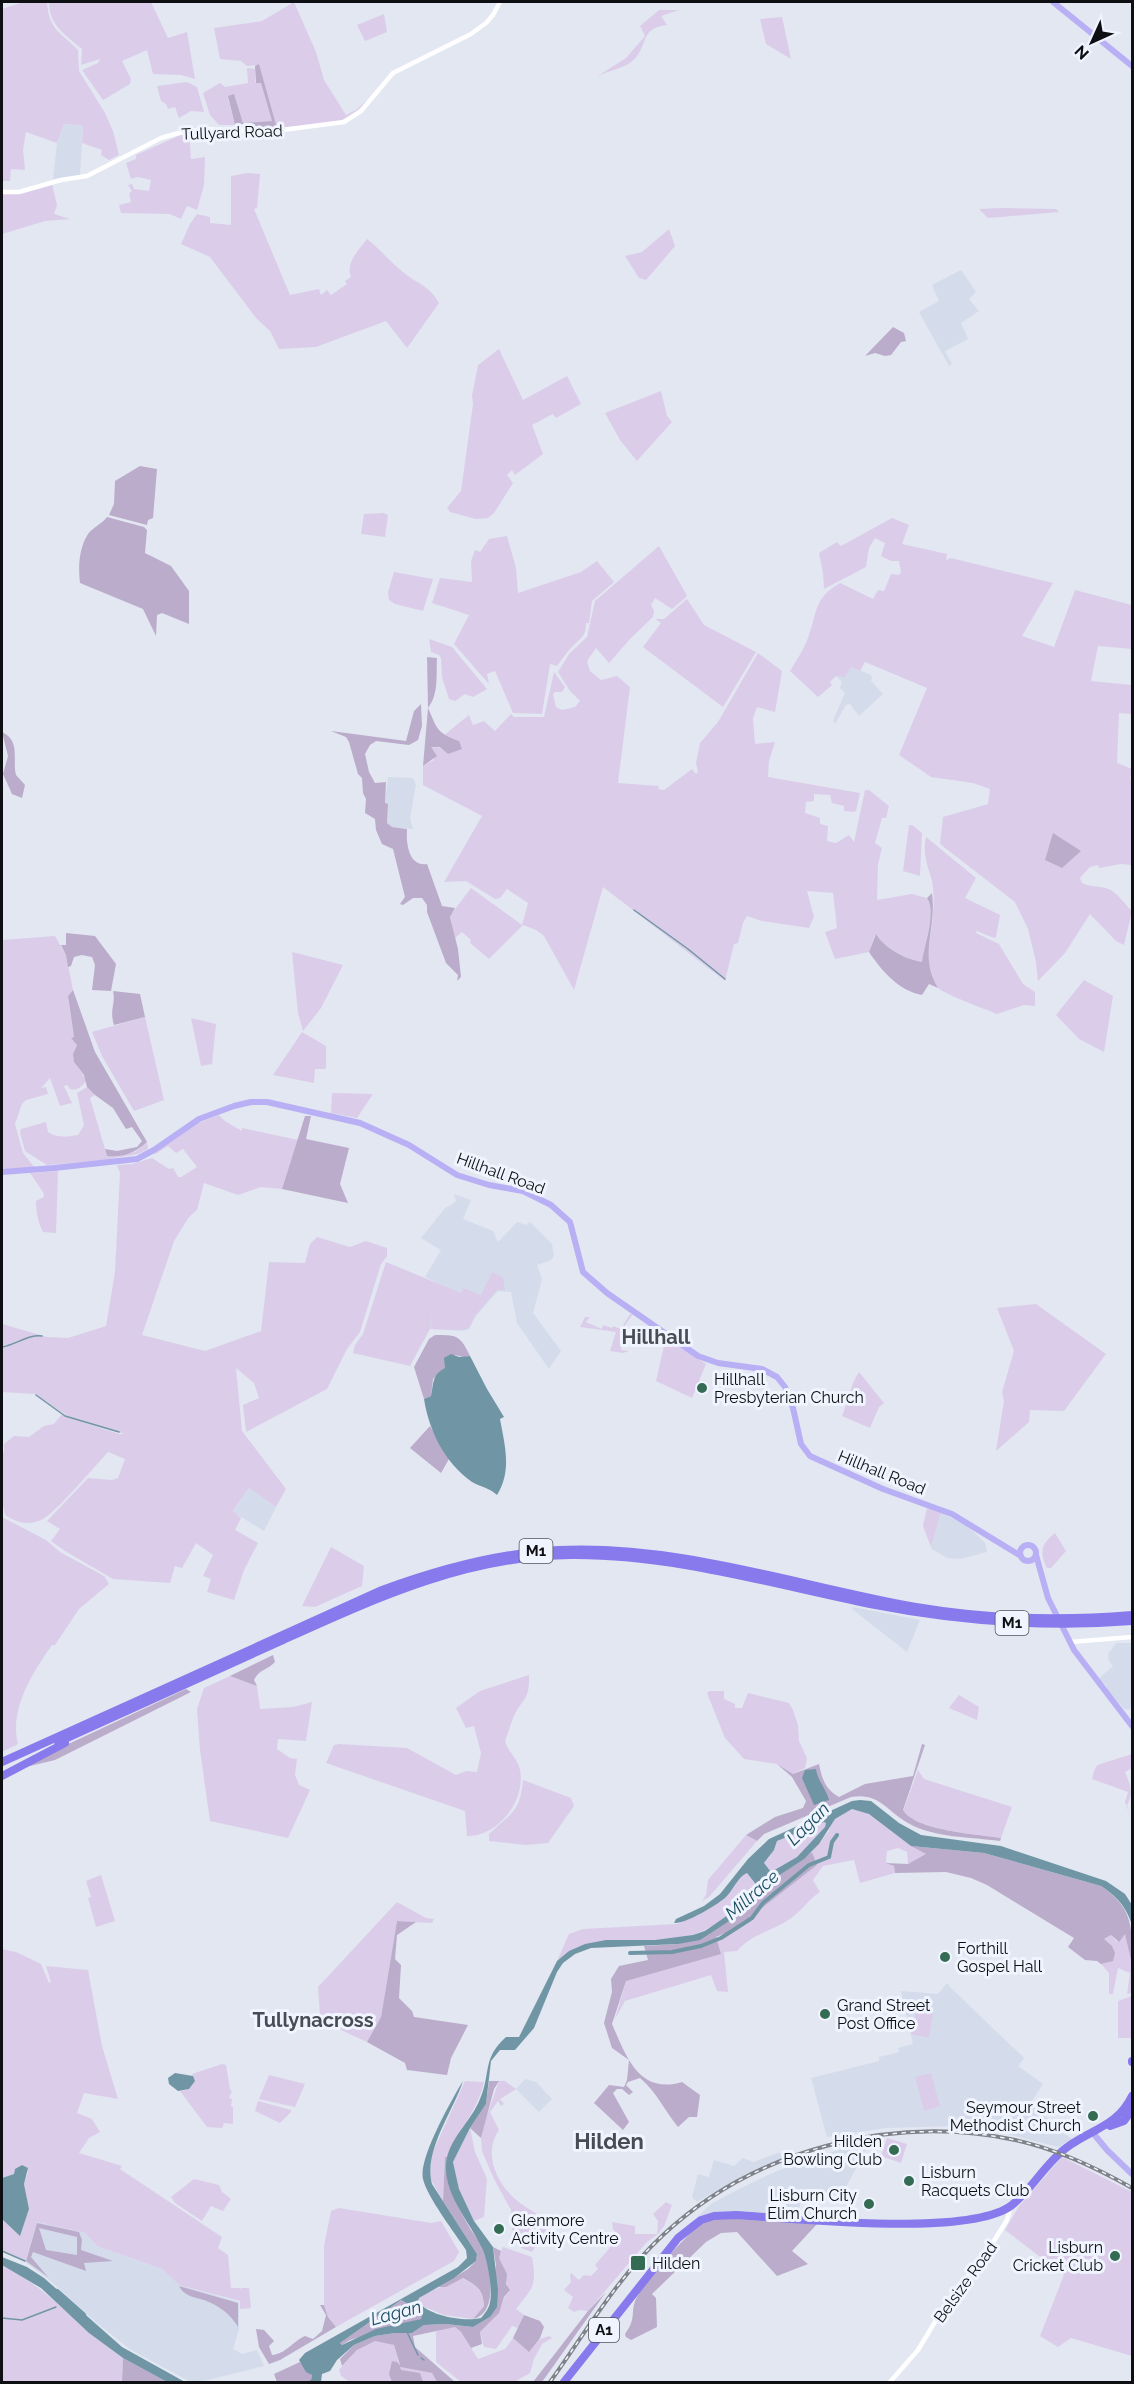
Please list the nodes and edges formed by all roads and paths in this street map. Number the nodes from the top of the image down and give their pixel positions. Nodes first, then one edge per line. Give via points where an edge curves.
1 (500, 2) edge
2 (1053, 2) edge
3 (1132, 66) edge
4 (2, 192) edge
5 (2, 1172) edge
6 (1024, 1547) junction
7 (1011, 1549) junction
8 (1036, 1555) junction
9 (1024, 1558) junction
10 (1039, 1569) junction
11 (1132, 1611) edge
12 (1132, 1615) edge
13 (1107, 1620) junction
14 (1132, 1623) edge
15 (1132, 1637) edge
16 (1070, 1642) junction
17 (114, 1718) junction
18 (1132, 1726) edge
19 (2, 1760) edge
20 (2, 1768) edge
21 (2, 1776) edge
22 (1132, 2096) edge
23 (1132, 2110) edge
24 (1126, 2118) edge
25 (1093, 2133) junction
26 (1132, 2174) edge
27 (1011, 2206) junction
28 (564, 2382) edge
29 (890, 2382) edge

1 - 4 street, Tullyard Road via 486,23 471,34 393,74 361,111 344,122 265,132 185,131 161,138 87,176 19,192
2 - 3 main road
5 - 7 main road, Hillhall Road via 131,1160 150,1153 199,1119 251,1102 267,1102 360,1123 409,1145 458,1175 523,1191 551,1205 570,1222 584,1272 605,1292 698,1356 762,1369 777,1377 793,1408 801,1444 810,1456 952,1514
6 - 7 main road
6 - 8 main road via 1032,1546
6 - 9 main road
7 - 9 main road, Hillhall Road
8 - 9 main road via 1034,1559
8 - 10 main road
9 - 10 main road, Hillhall Road
10 - 16 main road
11 - 13 highway
12 - 13 highway, M1
13 - 14 highway, M1
13 - 17 highway, M1 via 1042,1624 960,1619 651,1560 546,1557 478,1566 398,1590
13 - 19 highway, M1 via 969,1614 671,1557 606,1550 535,1551 466,1563 382,1590
15 - 16 street
16 - 18 main road
17 - 20 highway, M1
17 - 21 highway
22 - 24 highway
23 - 24 highway
24 - 25 highway, A1
25 - 26 main road
25 - 27 highway, A1 via 1054,2158
27 - 28 highway, A1 via 970,2221 927,2224 736,2215 701,2220 663,2253
27 - 29 street, Belsize Road via 987,2252 947,2302 918,2350

